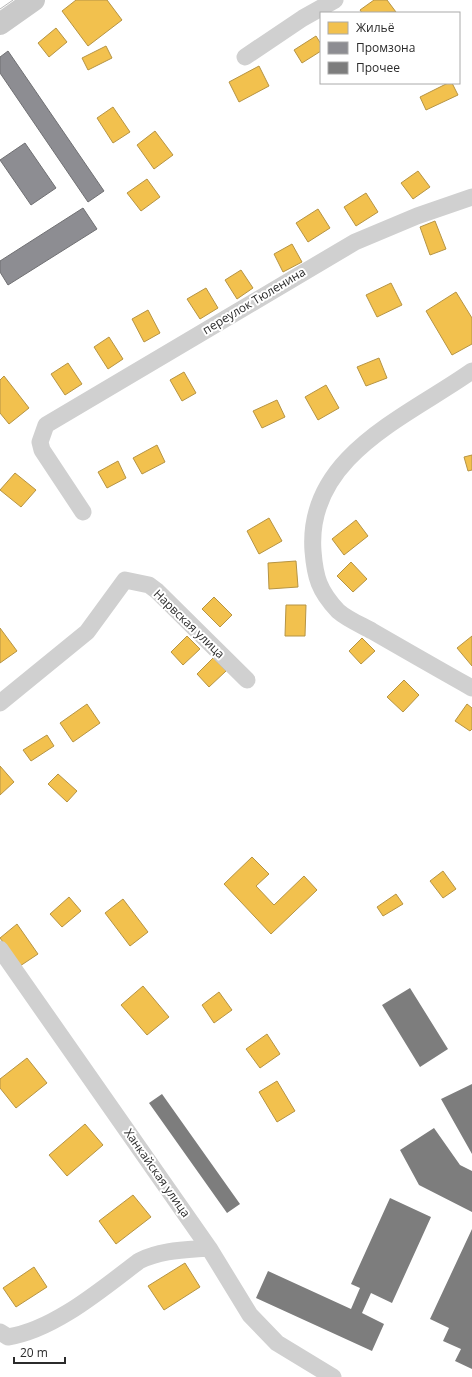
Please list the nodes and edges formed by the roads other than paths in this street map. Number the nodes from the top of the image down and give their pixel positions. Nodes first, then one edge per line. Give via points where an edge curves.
1 (34, 0) edge
2 (335, 0) edge
3 (0, 24) edge
4 (245, 57) dead end
5 (472, 197) edge
6 (472, 371) edge
7 (83, 512) dead end
8 (247, 680) dead end
9 (472, 688) edge
10 (0, 703) edge
11 (0, 949) edge
12 (209, 1248) junction
13 (0, 1332) edge
14 (333, 1377) edge

1 - 3 street
2 - 4 street
5 - 7 street, переулок Тюленина via 417,216 355,242 46,425 40,442 42,450
6 - 9 street via 401,415 356,450 331,477 315,519 312,540 318,586 339,611
8 - 10 street, Нарвская улица via 157,591 149,585 126,580 87,632
11 - 12 street, Ханкайская улица
12 - 13 street via 149,1256 74,1309 22,1335 8,1338
12 - 14 street, Ханкайская улица via 250,1315 263,1330 277,1342

